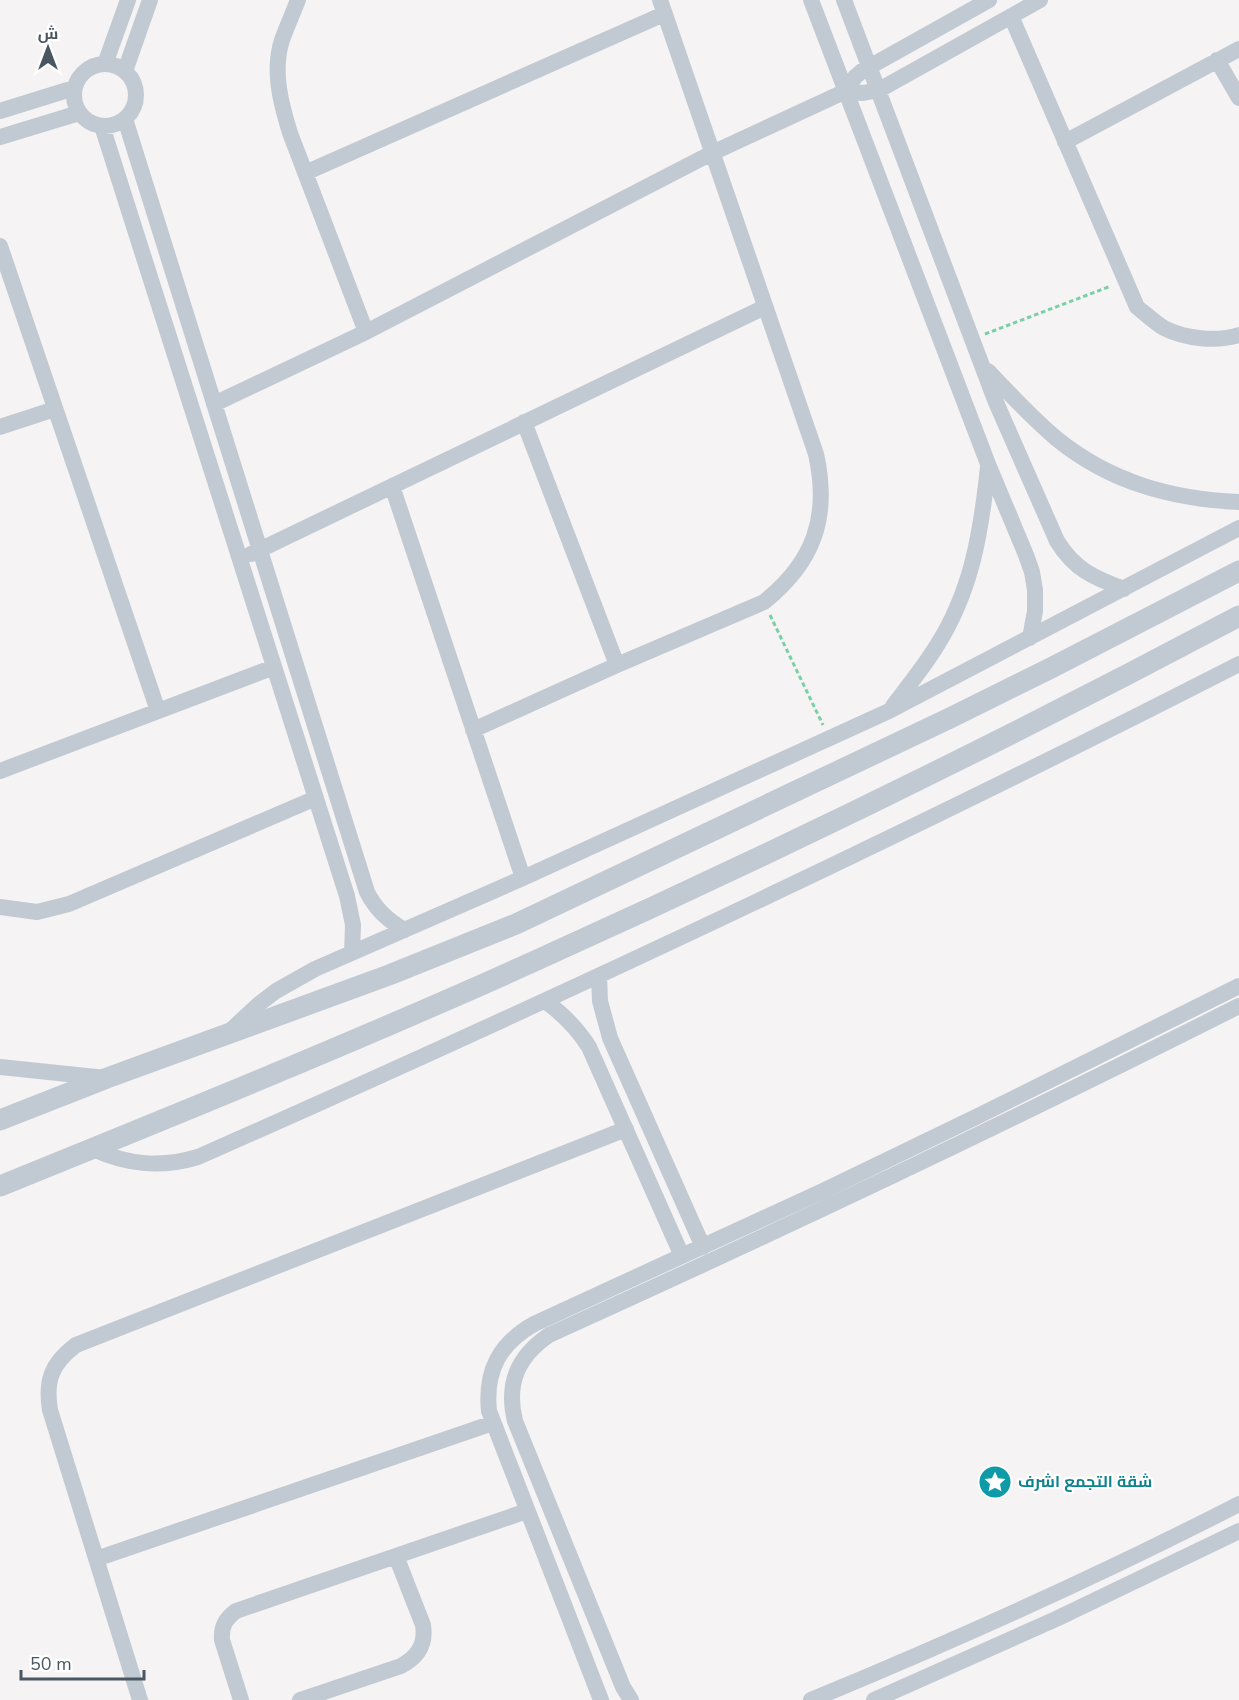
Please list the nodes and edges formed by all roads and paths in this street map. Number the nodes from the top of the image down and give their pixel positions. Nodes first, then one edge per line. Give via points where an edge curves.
1 (128, 0) edge
2 (150, 0) edge
3 (298, 0) edge
4 (812, 0) edge
5 (844, 0) edge
6 (989, 0) edge
7 (1040, 0) edge
8 (662, 7) edge
9 (1011, 16) junction
10 (1239, 49) edge
11 (1217, 60) junction
12 (105, 64) junction
13 (870, 66) junction
14 (125, 71) junction
15 (74, 88) junction
16 (879, 90) junction
17 (846, 91) junction
18 (1239, 98) edge
19 (0, 111) edge
20 (79, 113) junction
21 (125, 119) junction
22 (102, 126) junction
23 (0, 137) edge
24 (1065, 142) junction
25 (712, 153) junction
26 (305, 173) junction
27 (0, 246) edge
28 (4, 275) edge
29 (1125, 281) junction
30 (765, 307) junction
31 (366, 332) junction
32 (1239, 335) edge
33 (972, 338) junction
34 (982, 365) junction
35 (214, 404) junction
36 (55, 410) junction
37 (524, 422) junction
38 (0, 427) edge
39 (988, 464) junction
40 (392, 486) junction
41 (1239, 502) edge
42 (1239, 528) edge
43 (260, 550) junction
44 (240, 559) junction
45 (1239, 571) edge
46 (1124, 589) junction
47 (764, 602) junction
48 (1239, 616) edge
49 (1030, 638) junction
50 (1239, 664) edge
51 (617, 665) junction
52 (274, 667) junction
53 (158, 711) junction
54 (889, 711) junction
55 (473, 730) junction
56 (829, 738) junction
57 (0, 771) edge
58 (316, 798) junction
59 (524, 878) junction
60 (0, 907) edge
61 (405, 930) junction
62 (352, 953) junction
63 (599, 976) junction
64 (1239, 986) edge
65 (545, 1001) junction
66 (1239, 1006) edge
67 (606, 1026) junction
68 (227, 1034) junction
69 (583, 1038) junction
70 (0, 1067) edge
71 (107, 1078) junction
72 (630, 1085) junction
73 (610, 1095) junction
74 (0, 1120) edge
75 (626, 1129) junction
76 (93, 1149) junction
77 (0, 1186) edge
78 (703, 1246) junction
79 (679, 1264) junction
80 (493, 1423) junction
81 (1232, 1508) edge
82 (527, 1511) junction
83 (1238, 1532) edge
84 (396, 1556) junction
85 (96, 1559) junction
86 (818, 1699) edge
87 (140, 1700) edge
88 (241, 1700) edge
89 (300, 1700) edge
90 (599, 1700) edge
91 (631, 1700) edge
92 (873, 1700) edge

1 - 12 street
2 - 14 street
3 - 26 street via 281,42 278,73 280,104
4 - 17 street
5 - 13 street
6 - 13 street
7 - 9 street
8 - 25 street
8 - 26 street
9 - 16 street
9 - 24 street
10 - 11 street
11 - 18 street
11 - 24 street
12 - 14 street
12 - 15 street via 82,73
13 - 16 street
13 - 17 street via 855,77
14 - 21 street via 136,95
15 - 19 street
15 - 20 street
16 - 17 street
16 - 33 street
17 - 25 street
17 - 39 street
20 - 22 street
20 - 23 street
21 - 22 street
21 - 35 street
22 - 44 street
24 - 29 street
25 - 30 street
25 - 31 street
26 - 31 street
27 - 28 street
28 - 36 street
29 - 32 street via 1137,308 1164,328 1195,338
29 - 33 path
30 - 37 street
30 - 47 street via 816,454 822,495 820,516 806,556 781,589
31 - 35 street
33 - 34 street
34 - 41 street via 1057,439 1111,473 1171,495
34 - 46 street via 1057,541 1083,570
35 - 43 street
36 - 38 street
36 - 53 street
37 - 40 street
37 - 51 street
39 - 49 street via 1032,572 1035,611
39 - 54 street via 978,543 962,595 938,645
40 - 43 street
40 - 55 street
42 - 46 street
43 - 44 street
43 - 61 street via 367,892 385,917
44 - 52 street
45 - 68 street via 950,718 578,895 389,975
46 - 49 street
47 - 51 street
47 - 56 path
48 - 76 street via 943,768 667,901 402,1020
49 - 54 street
50 - 63 street via 978,795
51 - 55 street
52 - 53 street
52 - 58 street
53 - 57 street
54 - 56 street
55 - 59 street
56 - 59 street
58 - 60 street via 69,904 37,912
58 - 62 street via 351,911
59 - 61 street
61 - 62 street
62 - 68 street via 276,991
63 - 65 street
63 - 67 street
64 - 78 street via 974,1118
65 - 69 street via 566,1017
65 - 76 street via 198,1157 168,1164 137,1163
66 - 79 street via 981,1134
67 - 69 street
67 - 72 street
68 - 71 street
69 - 73 street
70 - 71 street
71 - 74 street
72 - 73 street
72 - 78 street
73 - 75 street
75 - 79 street
75 - 85 street via 76,1345 64,1354 49,1380 50,1410
76 - 77 street
78 - 79 street
79 - 80 street via 534,1324 512,1338 492,1371 488,1397
79 - 91 street via 538,1342 525,1356 513,1384 515,1422
80 - 82 street
80 - 85 street
81 - 83 street
81 - 86 street via 1046,1598
82 - 84 street
82 - 90 street
83 - 92 street
84 - 88 street via 230,1615 223,1627 222,1640
84 - 89 street via 423,1625 423,1641 416,1657 401,1666
85 - 87 street

